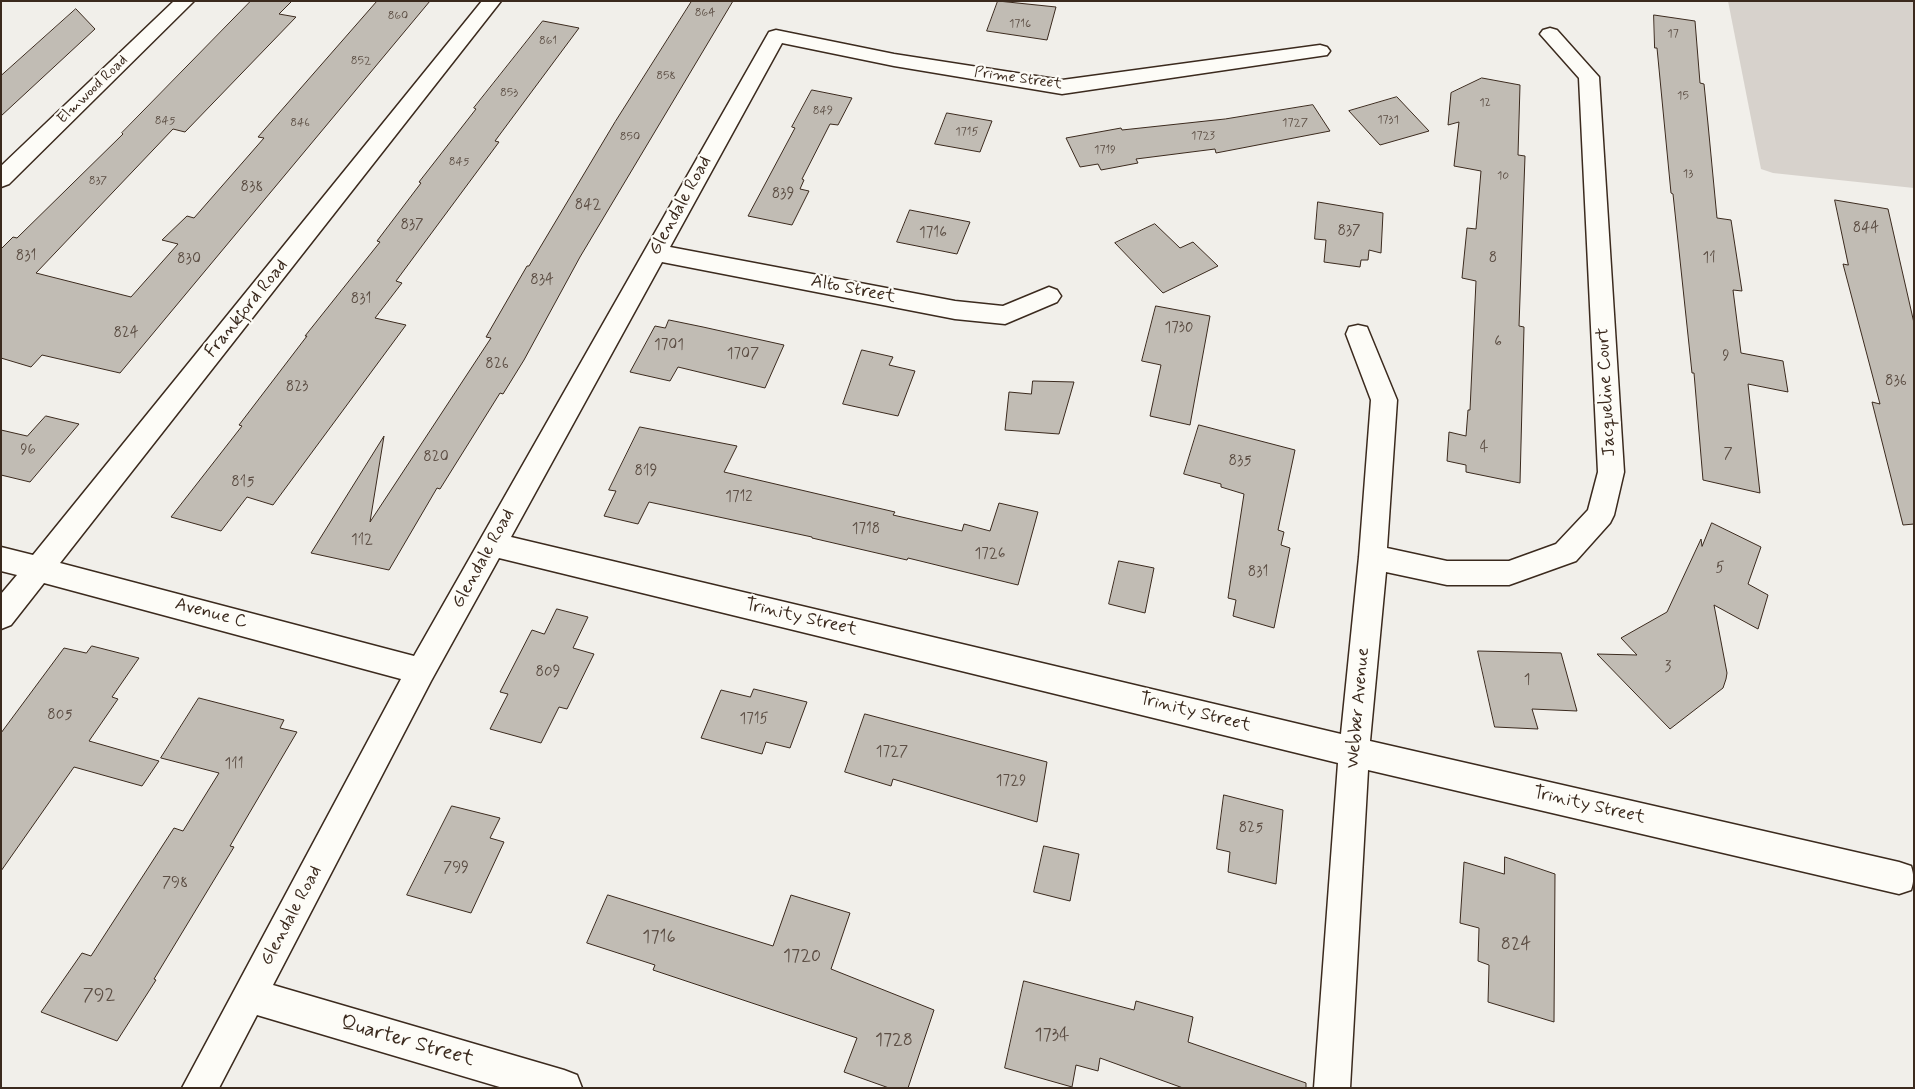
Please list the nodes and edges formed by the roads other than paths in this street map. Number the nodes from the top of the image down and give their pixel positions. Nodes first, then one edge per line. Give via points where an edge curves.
1 (185, 1) edge
2 (492, 1) edge
3 (1550, 34) dead end
4 (776, 36) joint
5 (1320, 51) dead end
6 (1, 179) edge
7 (655, 252) junction
8 (1049, 296) dead end
9 (1358, 334) dead end
10 (492, 544) junction
11 (1373, 557) junction
12 (1, 559) edge
13 (40, 568) junction
14 (1, 616) edge
15 (421, 671) junction
16 (1354, 752) junction
17 (1899, 878) dead end
18 (250, 996) junction
19 (200, 1088) edge
20 (564, 1088) edge
21 (1332, 1088) edge

1 - 6 street, Elmwood Road
2 - 13 street, Frankford Road
3 - 11 street, Jacqueline Court via 1589,77 1611,472 1600,515 1566,553 1509,572 1447,573
4 - 5 street, Prime Street via 894,60 1062,87
4 - 7 street, Glendale Road
7 - 8 street, Alto Street via 955,310 1005,315
7 - 10 street, Glendale Road
9 - 11 street, Webber Avenue via 1384,400
10 - 15 street, Glendale Road
10 - 16 street, Trinity Street
11 - 16 street, Webber Avenue
12 - 13 street, Avenue C
13 - 14 street, Frankford Road
13 - 15 street, Avenue C
15 - 18 street, Glendale Road
16 - 17 street, Trinity Street
16 - 21 street, Webber Avenue
18 - 19 street, Glendale Road
18 - 20 street, Quarter Street

